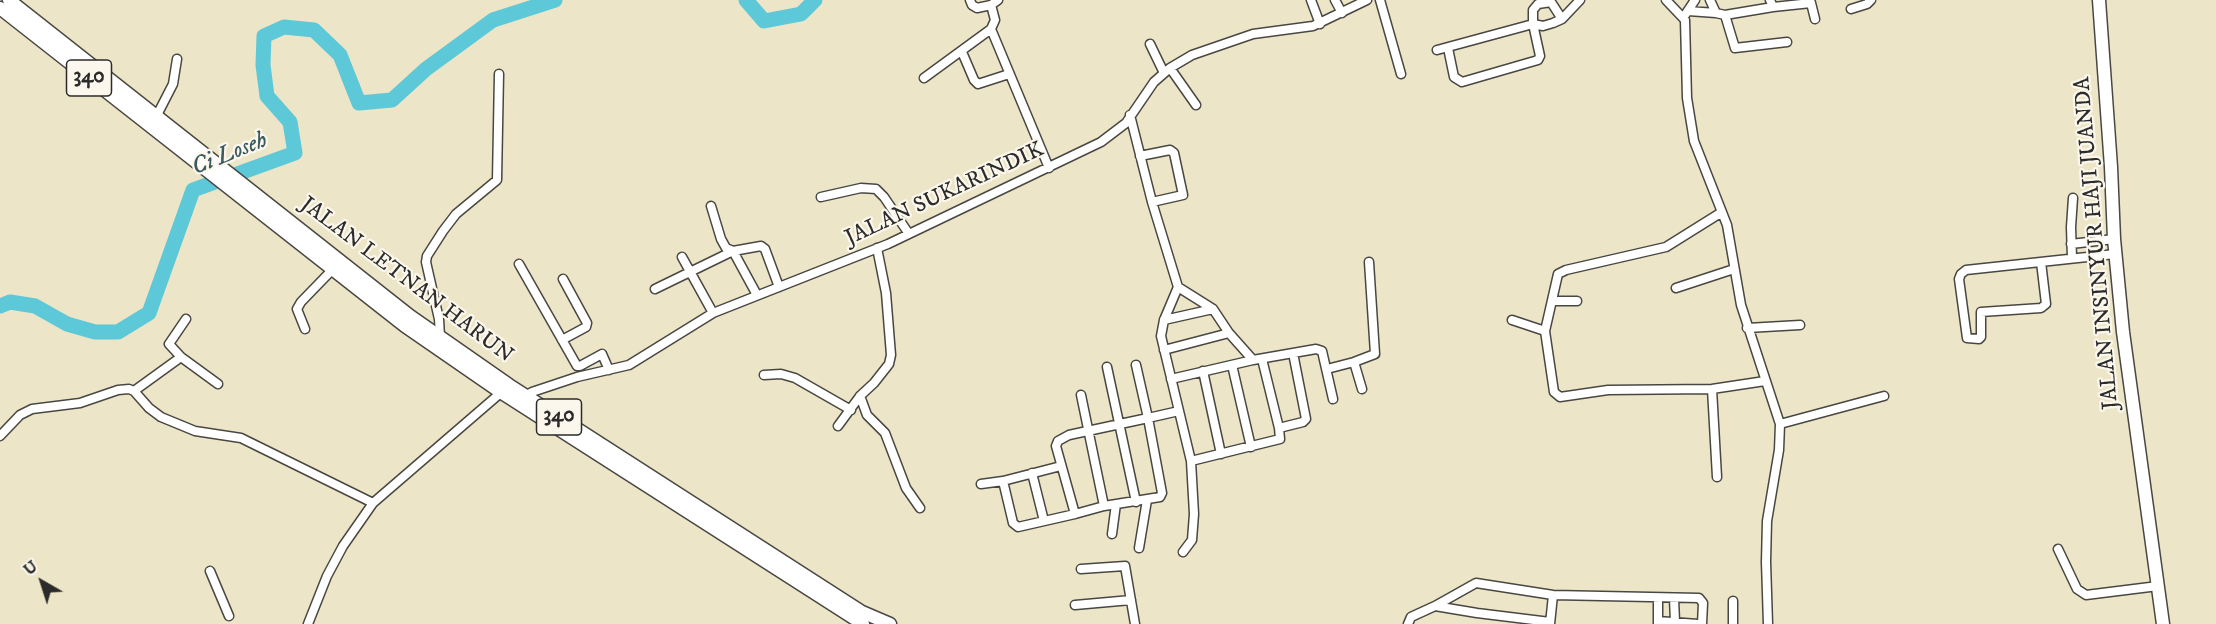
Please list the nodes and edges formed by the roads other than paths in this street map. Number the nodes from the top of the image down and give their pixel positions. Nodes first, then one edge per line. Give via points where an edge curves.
1 (9, 0) edge
2 (970, 0) edge
3 (1311, 0) edge
4 (1335, 0) edge
5 (1367, 0) edge
6 (1380, 0) edge
7 (1580, 0) edge
8 (1665, 0) edge
9 (1695, 0) edge
10 (1710, 0) edge
11 (1870, 0) edge
12 (2099, 0) edge
13 (994, 2) edge
14 (1810, 2) edge
15 (1772, 3) edge
16 (0, 8) edge
17 (1851, 9) dead end
18 (1342, 13) junction
19 (1686, 14) junction
20 (1721, 14) junction
21 (1562, 19) junction
22 (1815, 19) dead end
23 (1320, 24) junction
24 (1533, 24) junction
25 (991, 29) junction
26 (1787, 42) dead end
27 (1150, 44) dead end
28 (1448, 48) junction
29 (1437, 51) dead end
30 (962, 52) junction
31 (177, 59) dead end
32 (1167, 71) junction
33 (500, 74) dead end
34 (1010, 74) junction
35 (1401, 74) dead end
36 (924, 78) dead end
37 (1196, 105) dead end
38 (1130, 115) junction
39 (154, 121) junction
40 (1140, 156) junction
41 (1049, 168) junction
42 (241, 188) junction
43 (821, 197) dead end
44 (2073, 198) dead end
45 (1152, 202) junction
46 (711, 206) dead end
47 (1722, 212) junction
48 (909, 234) junction
49 (2114, 239) junction
50 (2071, 244) junction
51 (877, 248) junction
52 (733, 251) junction
53 (2115, 254) junction
54 (682, 257) dead end
55 (2072, 258) junction
56 (1369, 262) dead end
57 (2041, 262) junction
58 (519, 264) dead end
59 (333, 269) junction
60 (1734, 269) junction
61 (689, 271) junction
62 (563, 279) dead end
63 (779, 287) junction
64 (1178, 287) junction
65 (1676, 288) dead end
66 (655, 289) dead end
67 (757, 295) junction
68 (1553, 301) junction
69 (1577, 301) dead end
70 (1213, 309) junction
71 (1963, 311) junction
72 (1981, 312) junction
73 (713, 313) junction
74 (186, 319) dead end
75 (1164, 320) junction
76 (1512, 320) dead end
77 (1800, 325) dead end
78 (1747, 328) junction
79 (304, 329) dead end
80 (1545, 331) junction
81 (1229, 333) junction
82 (440, 337) junction
83 (562, 340) junction
84 (1164, 350) junction
85 (1293, 353) junction
86 (181, 357) junction
87 (1258, 359) junction
88 (1354, 362) junction
89 (1232, 364) junction
90 (1136, 365) dead end
91 (1107, 367) dead end
92 (1327, 369) junction
93 (609, 370) junction
94 (1203, 371) junction
95 (764, 375) dead end
96 (1171, 379) junction
97 (1765, 381) junction
98 (218, 384) dead end
99 (506, 389) junction
100 (1362, 389) dead end
101 (1713, 389) junction
102 (134, 391) junction
103 (1081, 395) dead end
104 (860, 396) junction
105 (1884, 396) dead end
106 (522, 399) junction
107 (1333, 399) dead end
108 (851, 410) junction
109 (1179, 411) junction
110 (1148, 418) junction
111 (1780, 424) junction
112 (1120, 425) junction
113 (838, 426) dead end
114 (1279, 428) junction
115 (1090, 431) junction
116 (0, 436) edge
117 (1251, 447) junction
118 (1221, 454) junction
119 (1191, 461) junction
120 (1061, 466) junction
121 (1032, 473) junction
122 (1717, 477) dead end
123 (1003, 482) junction
124 (981, 484) dead end
125 (1147, 500) junction
126 (1136, 502) junction
127 (373, 503) junction
128 (1116, 504) junction
129 (1104, 506) junction
130 (920, 508) dead end
131 (700, 513) junction
132 (1075, 514) junction
133 (1044, 521) junction
134 (1112, 534) dead end
135 (1139, 548) dead end
136 (2058, 549) dead end
137 (1184, 552) dead end
138 (1081, 569) dead end
139 (210, 572) dead end
140 (2158, 586) junction
141 (1553, 595) junction
142 (1658, 598) junction
143 (1674, 598) junction
144 (1131, 600) junction
145 (1733, 601) dead end
146 (1075, 606) dead end
147 (1435, 606) junction
148 (229, 616) dead end
149 (1675, 621) junction
150 (1550, 623) edge
151 (1658, 623) edge
152 (308, 624) edge
153 (863, 624) edge
154 (890, 624) edge
155 (1135, 624) edge
156 (1408, 624) edge
157 (1700, 624) edge
158 (1733, 624) edge
159 (1768, 624) edge
160 (2163, 624) edge

1 - 39 main road, JALAN LETNAN HARUN / 340
2 - 13 street via 977,8
3 - 23 street
4 - 18 street
5 - 18 street, JALAN SUKARINDIK
6 - 35 street
7 - 21 street
8 - 19 street
9 - 19 street
10 - 20 street
11 - 17 street
12 - 49 main road, JALAN INSINYUR HAJI JUANDA
13 - 25 street
14 - 15 street
14 - 22 street
15 - 20 street
16 - 39 main road, JALAN LETNAN HARUN / 340
18 - 23 street, JALAN SUKARINDIK
19 - 20 street
19 - 47 street via 1687,98 1694,141
20 - 26 street via 1735,48
21 - 24 street via 1548,25
21 - 24 street via 1552,3 1547,2 1535,6
23 - 32 street, JALAN SUKARINDIK via 1253,34 1192,55
24 - 28 street
24 - 28 street via 1538,60 1462,82 1454,77
25 - 30 street
25 - 34 street
27 - 32 street
28 - 29 street
30 - 34 street via 978,84
30 - 36 street
31 - 39 street via 173,84
32 - 37 street
32 - 38 street, JALAN SUKARINDIK via 1148,88
33 - 82 street via 497,180 456,214 427,256
34 - 41 street
38 - 40 street
38 - 41 street, JALAN SUKARINDIK via 1111,136
39 - 42 main road, JALAN LETNAN HARUN / 340
40 - 45 street
40 - 45 street via 1170,150 1174,153 1183,195
41 - 48 street, JALAN SUKARINDIK
42 - 59 main road, JALAN LETNAN HARUN / 340
42 - 82 main road, JALAN LETNAN HARUN / 340
43 - 48 street via 861,188 876,189
44 - 50 street
45 - 64 street
46 - 52 street via 721,239
47 - 60 street
47 - 68 street via 1666,247 1562,272 1556,278
48 - 51 street, JALAN SUKARINDIK
49 - 50 street
49 - 53 main road, JALAN INSINYUR HAJI JUANDA
50 - 55 street
51 - 63 street, JALAN SUKARINDIK
51 - 104 street via 886,293 891,355 889,364
52 - 61 street
52 - 63 street via 763,247
52 - 67 street
53 - 55 street
53 - 140 main road, JALAN INSINYUR HAJI JUANDA via 2132,409
54 - 61 street
55 - 57 street
56 - 88 street via 1375,354
57 - 71 street via 1966,270 1959,279
57 - 72 street via 2047,302 2044,306
58 - 83 street
59 - 79 street via 297,309
59 - 99 main road, JALAN LETNAN HARUN / 340 via 405,326
60 - 65 street
60 - 78 street
61 - 66 street
61 - 73 street
62 - 83 street via 587,323
63 - 67 street, JALAN SUKARINDIK
64 - 70 street
64 - 75 street
67 - 73 street, JALAN SUKARINDIK
68 - 69 street
68 - 80 street
70 - 75 street
70 - 81 street
71 - 72 street
71 - 72 street via 1969,340 1982,337
73 - 93 street, JALAN SUKARINDIK via 628,364
74 - 86 street via 169,344
75 - 84 street
76 - 80 street
77 - 78 street
78 - 97 street
80 - 101 street via 1557,396 1608,390
81 - 84 street
81 - 87 street
82 - 99 main road, JALAN LETNAN HARUN / 340
83 - 93 street via 577,366 602,354
84 - 96 street
85 - 87 street
85 - 92 street via 1319,350
85 - 114 street via 1306,419
86 - 98 street
86 - 102 street
87 - 89 street
87 - 114 street
88 - 92 street
88 - 100 street
89 - 94 street
89 - 117 street
90 - 110 street
91 - 112 street
92 - 107 street
93 - 106 street, JALAN SUKARINDIK via 577,377
94 - 96 street
94 - 118 street
95 - 108 street via 795,378
96 - 109 street
97 - 101 street
97 - 111 street
99 - 106 main road, JALAN LETNAN HARUN / 340
99 - 127 street
101 - 122 street
102 - 116 street via 124,389 87,402 32,409 20,415
102 - 127 street via 161,417 195,431 241,438
103 - 115 street
104 - 108 street
104 - 130 street via 867,415 885,433 906,488
105 - 111 street
106 - 131 main road, JALAN LETNAN HARUN / 340
108 - 113 street
109 - 110 street
109 - 119 street
110 - 112 street
110 - 125 street via 1162,493
111 - 159 street via 1767,521
112 - 115 street
112 - 126 street
114 - 117 street via 1280,439
115 - 120 street via 1058,441
115 - 129 street
117 - 118 street
118 - 119 street
119 - 137 street via 1193,527 1192,540
120 - 121 street
120 - 132 street
121 - 123 street
121 - 133 street
123 - 124 street
123 - 133 street via 1014,525
125 - 126 street
125 - 135 street
126 - 128 street
127 - 152 street via 343,546
128 - 129 street
128 - 134 street
129 - 132 street
131 - 153 main road, JALAN LETNAN HARUN / 340
131 - 154 main road, JALAN LETNAN HARUN / 340 via 862,612
132 - 133 street
136 - 140 street via 2080,593
138 - 144 street via 1125,566
139 - 148 street
140 - 160 main road, JALAN INSINYUR HAJI JUANDA
141 - 142 street
141 - 147 street via 1472,584
141 - 150 street
142 - 143 street
142 - 151 street
143 - 149 street
143 - 157 street via 1702,600
144 - 146 street
144 - 155 street
145 - 158 street
147 - 150 street
147 - 156 street via 1412,617
149 - 151 street
149 - 157 street

